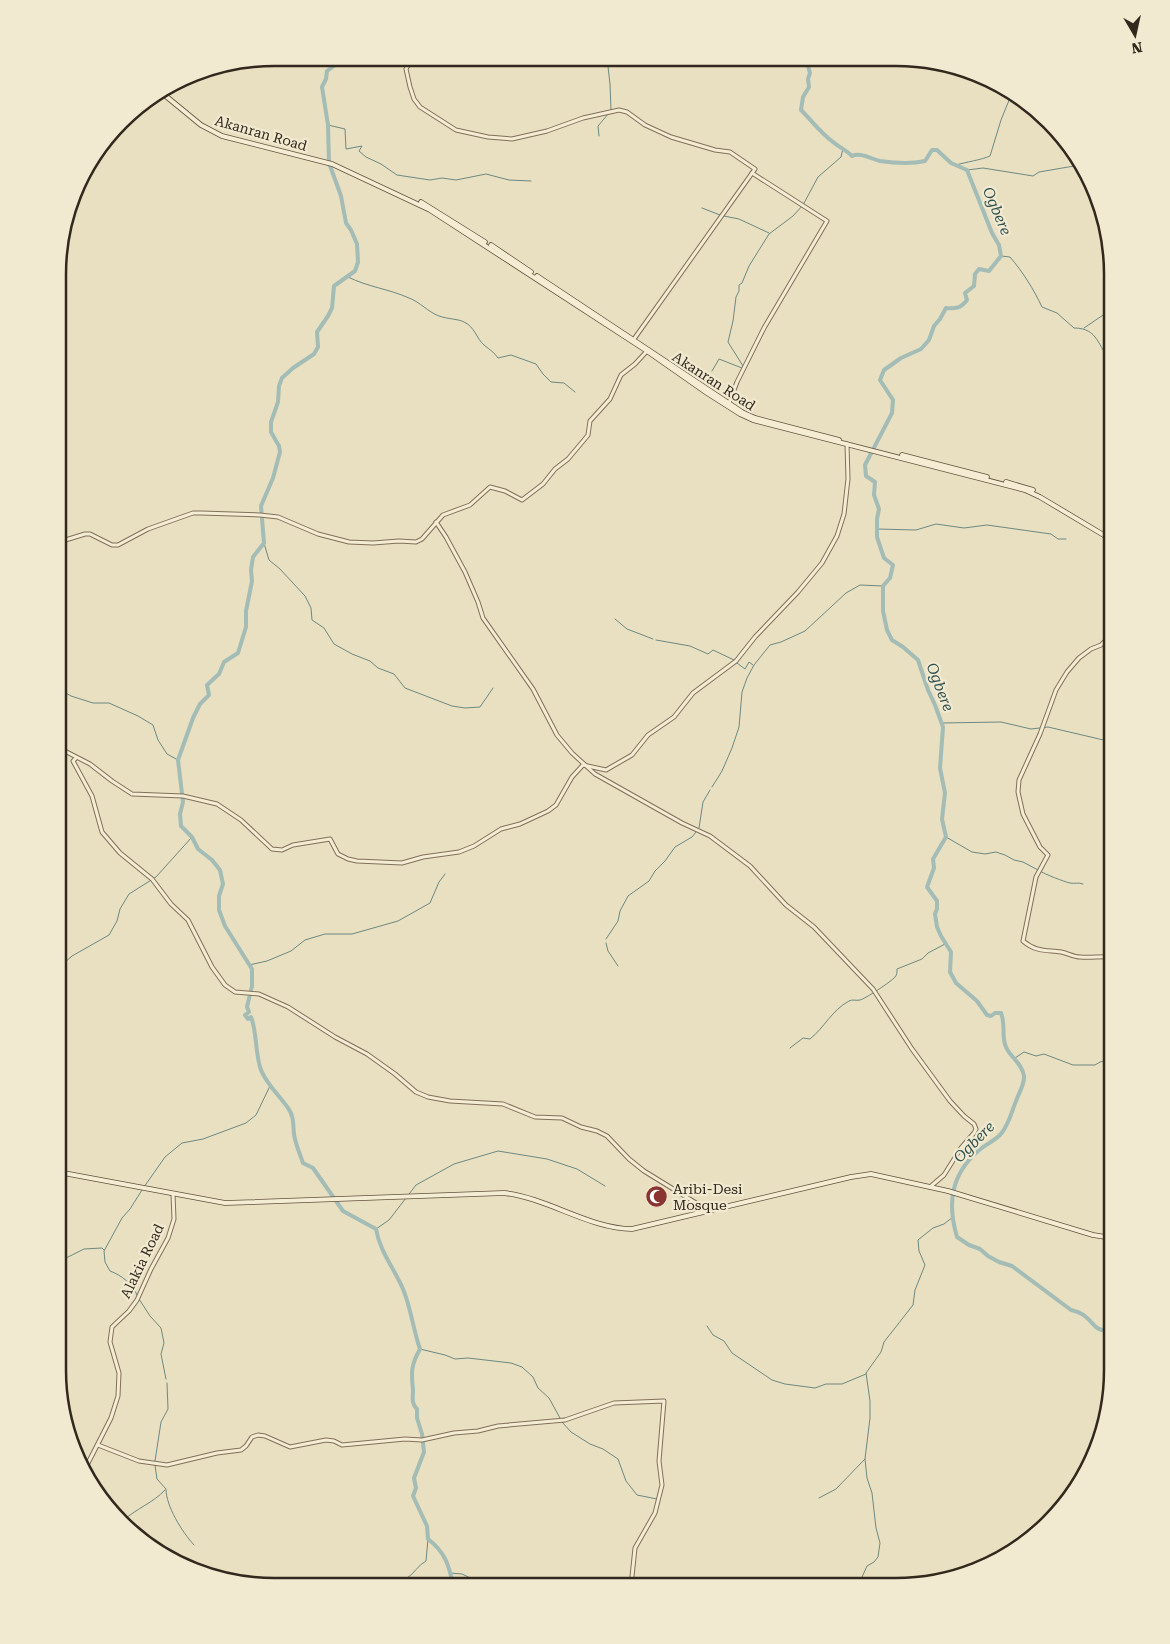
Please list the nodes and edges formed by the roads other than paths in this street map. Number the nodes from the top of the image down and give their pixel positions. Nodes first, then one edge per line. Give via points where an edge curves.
1 (408, 66) edge
2 (166, 96) edge
3 (336, 165) junction
4 (752, 173) junction
5 (634, 339) junction
6 (647, 351) junction
7 (720, 399) junction
8 (729, 403) junction
9 (847, 444) junction
10 (874, 450) junction
11 (436, 522) junction
12 (1104, 533) edge
13 (66, 540) edge
14 (1104, 642) edge
15 (66, 752) edge
16 (77, 758) junction
17 (584, 765) junction
18 (1104, 957) edge
19 (66, 1173) edge
20 (930, 1188) junction
21 (173, 1194) junction
22 (709, 1211) junction
23 (1104, 1237) edge
24 (98, 1445) junction
25 (88, 1463) edge
26 (632, 1578) edge

1 - 4 street via 410,88 420,107 456,130 512,139 619,110 671,137 730,152 755,168
2 - 3 main road, Akanran Road via 201,125 222,136
3 - 5 main road, Akanran Road via 431,207
3 - 6 main road, Akanran Road via 430,210
4 - 5 street
4 - 8 street via 827,221 764,328
5 - 7 main road, Akanran Road
6 - 7 main road, Akanran Road
6 - 11 street via 621,375 610,399 590,421 584,440 529,496 522,500 490,487 470,505 452,510
7 - 8 main road, Akanran Road
7 - 9 main road, Akanran Road via 753,420
8 - 10 main road, Akanran Road via 755,418
9 - 10 main road, Akanran Road
9 - 17 street via 844,514 828,555 810,578 736,661 693,694 674,717 648,734 632,754 606,770
10 - 12 main road, Akanran Road via 1027,488
11 - 13 street via 416,542 358,543 330,537 286,519 193,513 148,529 118,545 90,534
11 - 17 street via 465,572 483,618 533,690 557,735
14 - 18 street via 1079,658 1056,690 1018,787 1028,827 1048,855 1036,877 1024,941 1045,952
15 - 16 street
16 - 17 street via 132,794 182,796 217,804 231,812 272,849 282,850 330,839 338,854 348,859 376,863 402,863 468,849 501,830 548,811 556,805 572,777
16 - 22 street via 73,761 92,796 102,832 188,920 221,981 235,992 252,993 288,1007 366,1054 422,1094 444,1101 502,1104 535,1116 562,1118 597,1131 607,1136 644,1171
17 - 20 street via 710,836 750,866 873,989 912,1050 950,1100 976,1127 949,1169
19 - 21 main road
20 - 22 main road via 865,1174
20 - 23 main road
21 - 22 main road via 225,1203 512,1194 625,1229
21 - 24 street, Alakia Road via 174,1218 170,1235 138,1298 110,1333 120,1388 115,1409
24 - 25 street
24 - 26 street via 134,1459 164,1465 241,1450 258,1435 290,1447 326,1440 342,1445 424,1440 498,1426 564,1420 614,1403 664,1401 659,1461 662,1485 655,1513 635,1548

